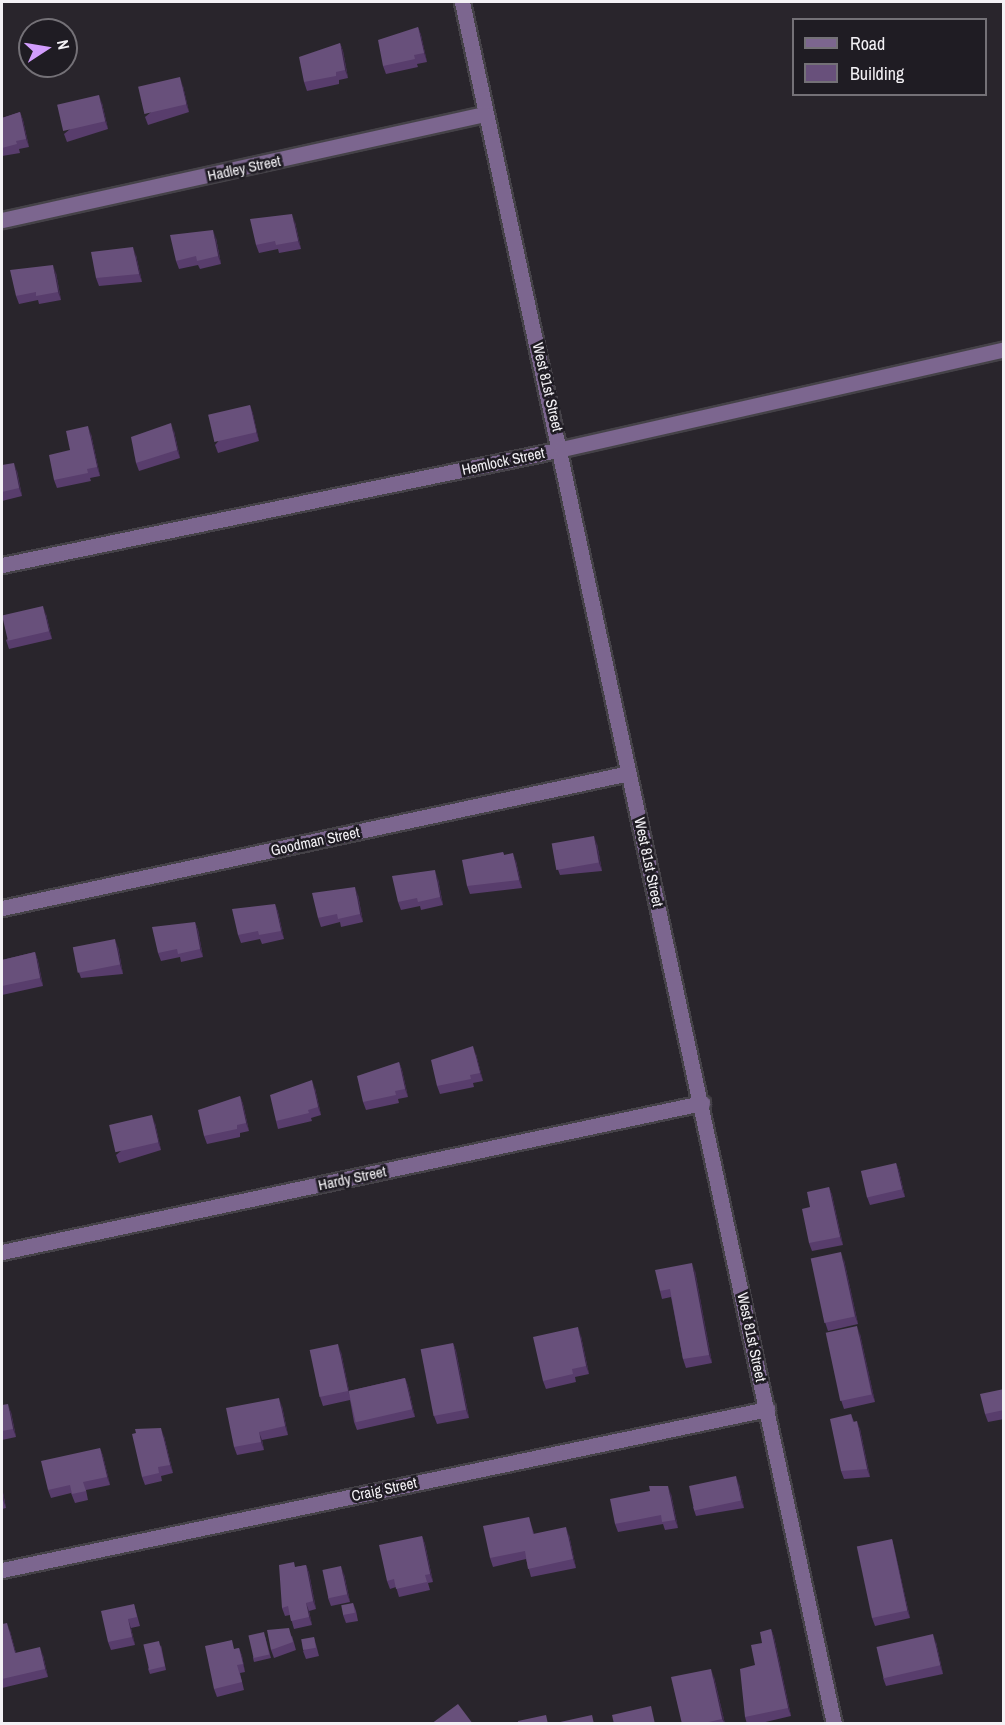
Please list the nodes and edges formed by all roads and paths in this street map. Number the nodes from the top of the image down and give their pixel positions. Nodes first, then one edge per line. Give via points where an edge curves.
1 (462, 2) edge
2 (485, 114) junction
3 (2, 220) edge
4 (1004, 349) edge
5 (562, 449) junction
6 (2, 565) edge
7 (629, 773) junction
8 (2, 908) edge
9 (702, 1103) junction
10 (2, 1252) edge
11 (767, 1409) junction
12 (2, 1570) edge
13 (834, 1724) edge

1 - 2 street, West 81st Street
2 - 3 street, Hadley Street
2 - 5 street, West 81st Street
4 - 5 street, Hemlock Street
5 - 6 street, Hemlock Street
5 - 7 street, West 81st Street
7 - 8 street, Goodman Street
7 - 9 street, West 81st Street
9 - 10 street, Hardy Street
9 - 11 street, West 81st Street
11 - 12 street, Craig Street
11 - 13 street, West 81st Street

